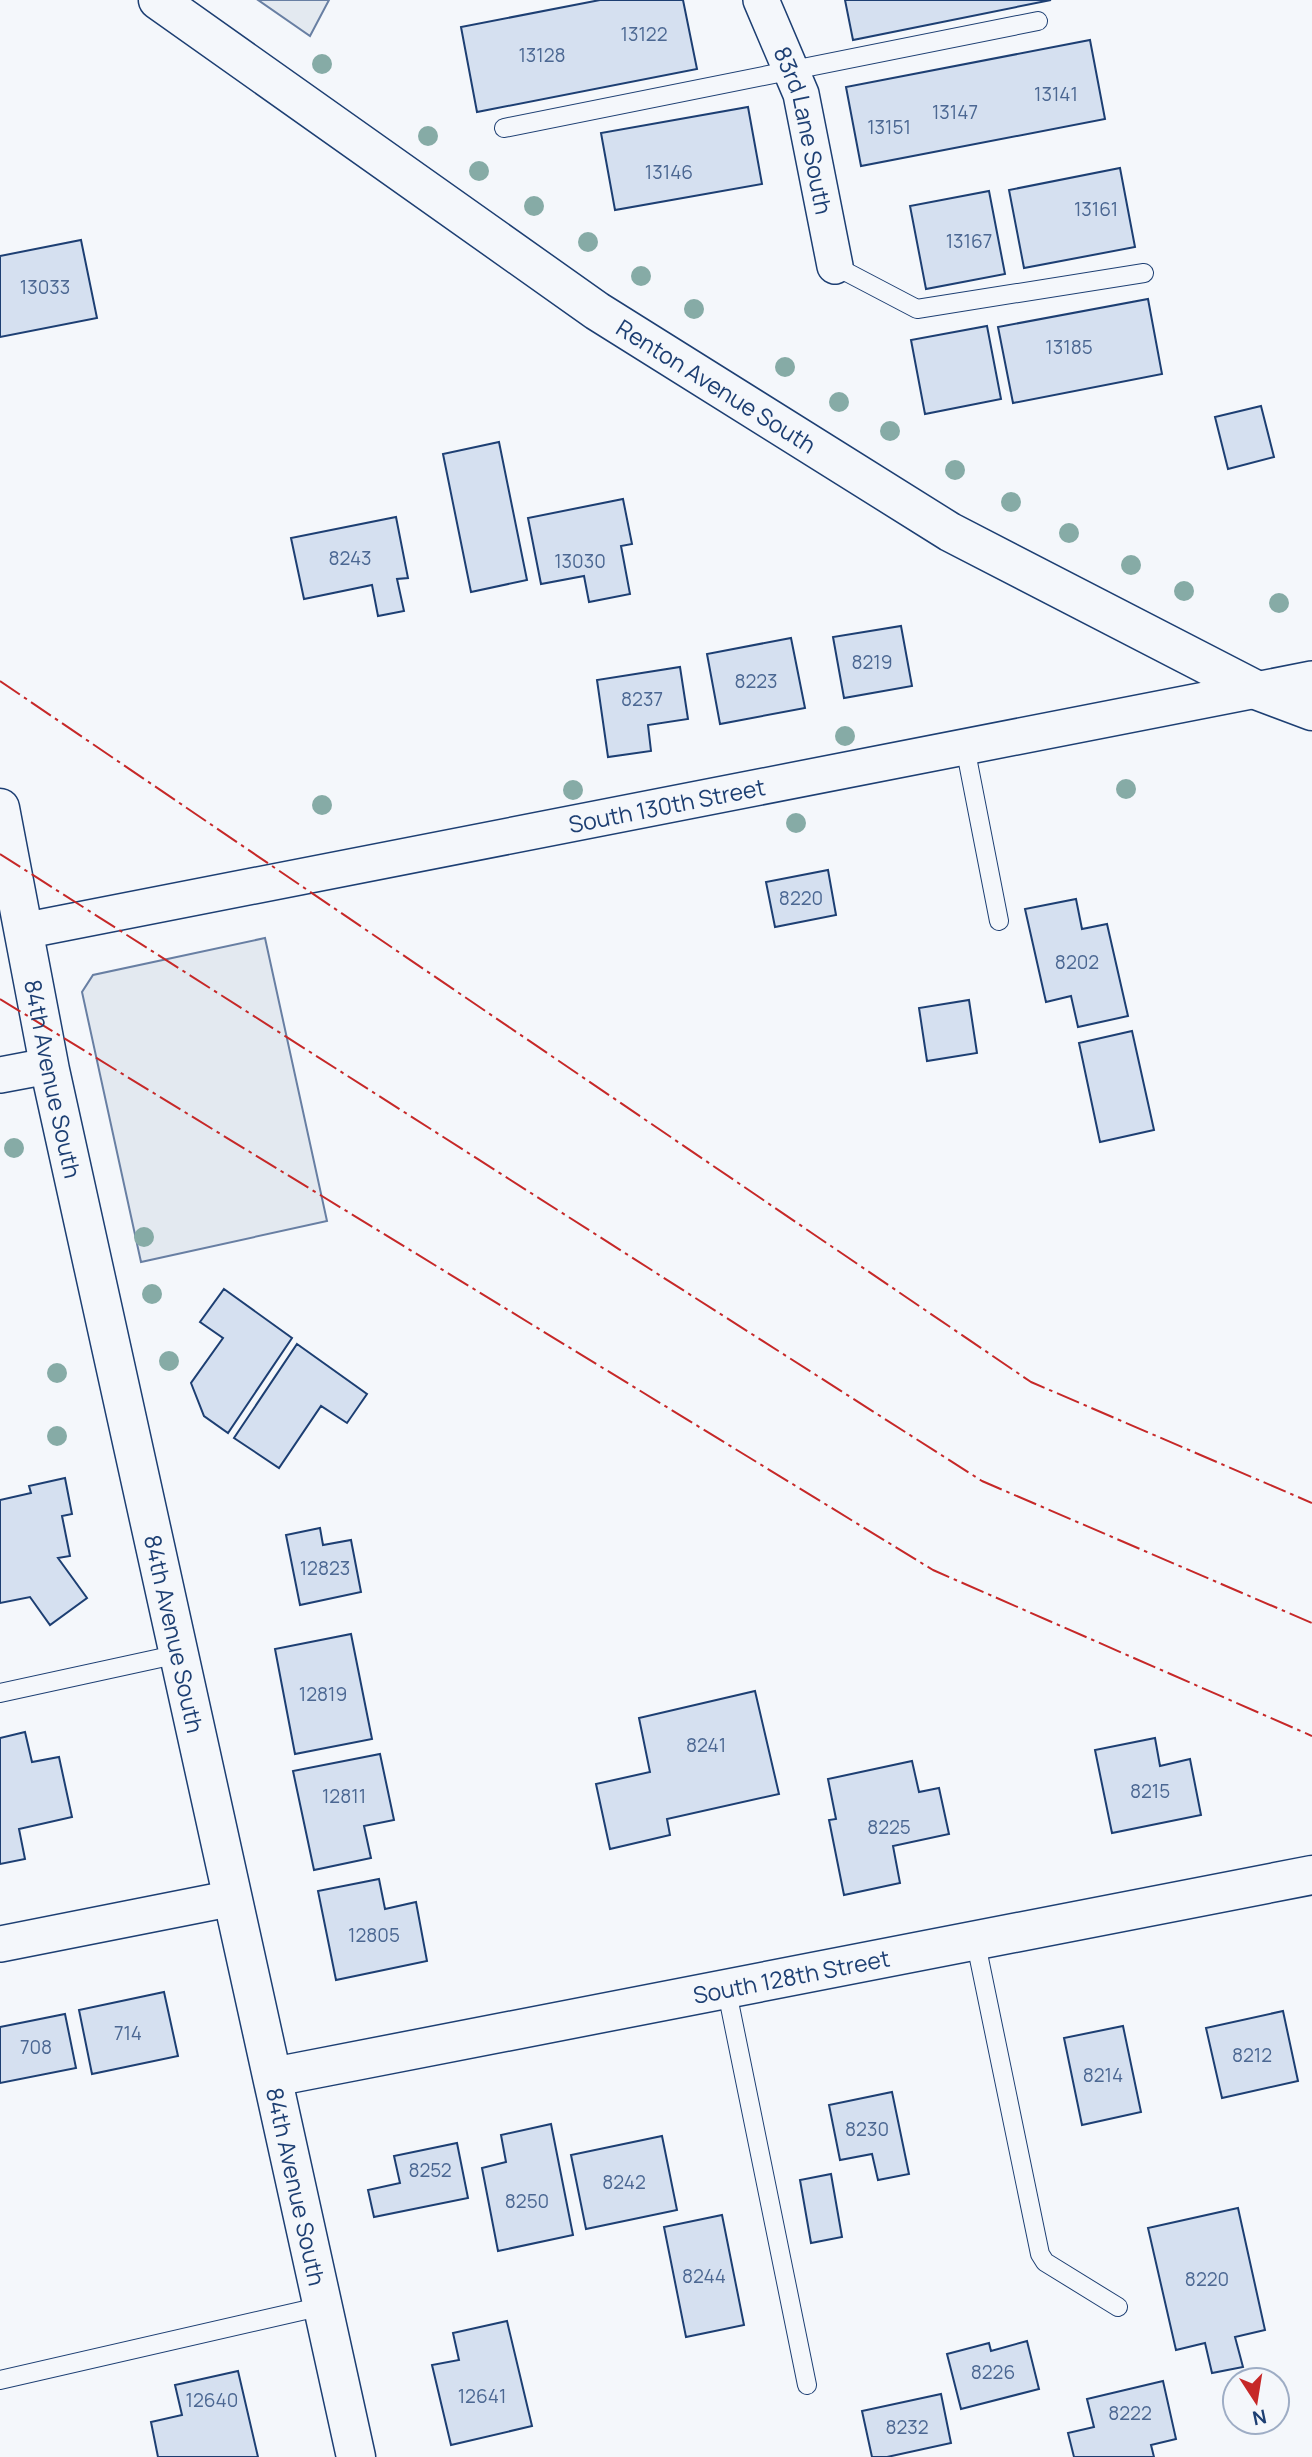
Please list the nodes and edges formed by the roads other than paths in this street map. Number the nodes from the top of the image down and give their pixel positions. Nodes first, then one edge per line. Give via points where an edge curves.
1 (159, 0) edge
2 (761, 0) edge
3 (1038, 21) dead end
4 (791, 69) junction
5 (504, 128) dead end
6 (835, 267) joint
7 (1144, 273) dead end
8 (1312, 679) edge
9 (1256, 690) junction
10 (1312, 712) edge
11 (965, 747) junction
12 (0, 808) edge
13 (999, 921) dead end
14 (23, 931) junction
15 (50, 1070) junction
16 (0, 1075) edge
17 (179, 1654) junction
18 (0, 1693) edge
19 (1312, 1875) edge
20 (233, 1898) junction
21 (975, 1939) junction
22 (0, 1944) edge
23 (726, 1987) junction
24 (272, 2077) junction
25 (323, 2306) junction
26 (1118, 2307) dead end
27 (0, 2380) edge
28 (807, 2385) dead end
29 (356, 2457) edge

1 - 9 street, Renton Avenue South via 609,318 950,532
2 - 4 street, 83rd Lane South
3 - 4 lane
4 - 5 lane
4 - 6 street, 83rd Lane South via 801,94
6 - 7 lane via 917,309
8 - 9 street, South 130th Street
9 - 10 street, Renton Avenue South
9 - 11 street, South 130th Street
11 - 13 lane
11 - 14 street, South 130th Street
12 - 14 street, 84th Avenue South
14 - 15 street, 84th Avenue South
15 - 16 street via 48,1066
15 - 17 street, 84th Avenue South
17 - 18 lane
17 - 20 street, 84th Avenue South
19 - 21 street, South 128th Street
20 - 22 street
20 - 24 street, 84th Avenue South
21 - 23 street, South 128th Street
21 - 26 lane via 1040,2254 1045,2262
23 - 24 street, South 128th Street
23 - 28 lane
24 - 25 street, 84th Avenue South
25 - 27 lane
25 - 29 street, 84th Avenue South

